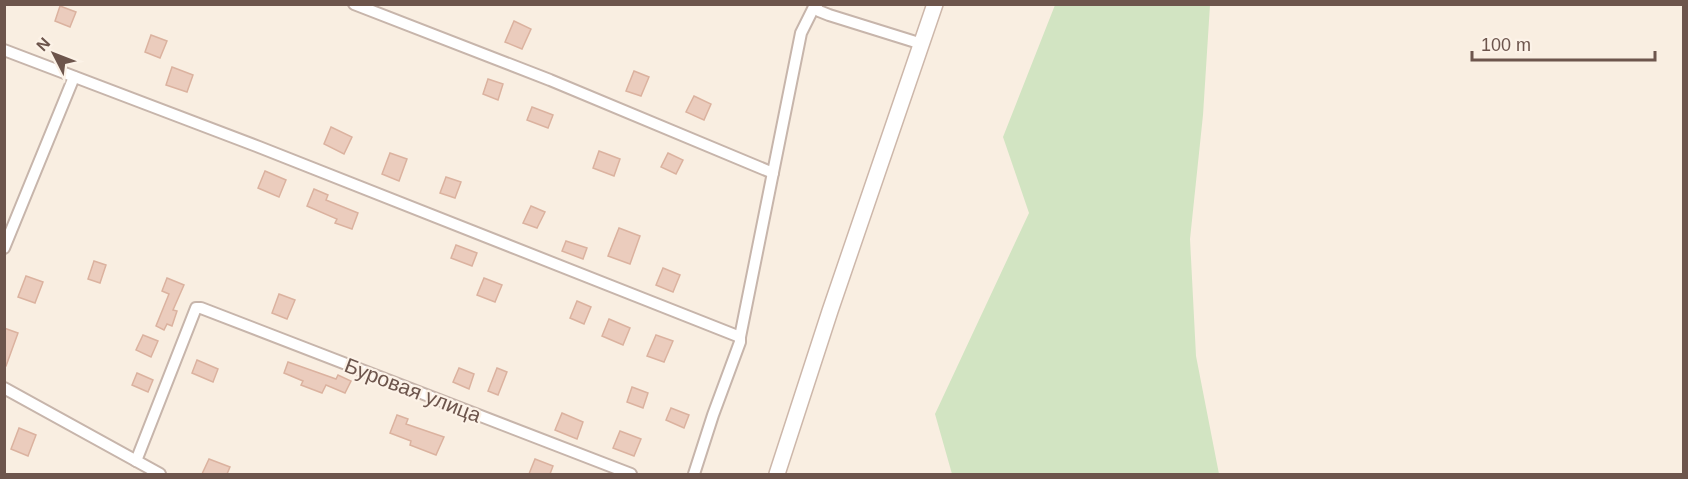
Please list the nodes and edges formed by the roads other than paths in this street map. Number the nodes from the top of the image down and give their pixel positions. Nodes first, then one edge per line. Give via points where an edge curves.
1 (354, 4) edge
2 (935, 4) edge
3 (814, 5) edge
4 (922, 44) junction
5 (4, 50) edge
6 (74, 77) junction
7 (773, 173) junction
8 (4, 248) edge
9 (740, 337) junction
10 (4, 388) edge
11 (136, 461) junction
12 (160, 474) edge
13 (631, 474) edge
14 (694, 474) edge
15 (777, 474) edge

1 - 7 street
2 - 4 main road
3 - 4 street via 830,15
3 - 7 street via 801,33
4 - 15 main road
5 - 6 street
6 - 8 street
6 - 9 street
7 - 9 street
9 - 14 street
10 - 11 street
11 - 12 street
11 - 13 street, Буровая улица via 195,309 201,308

